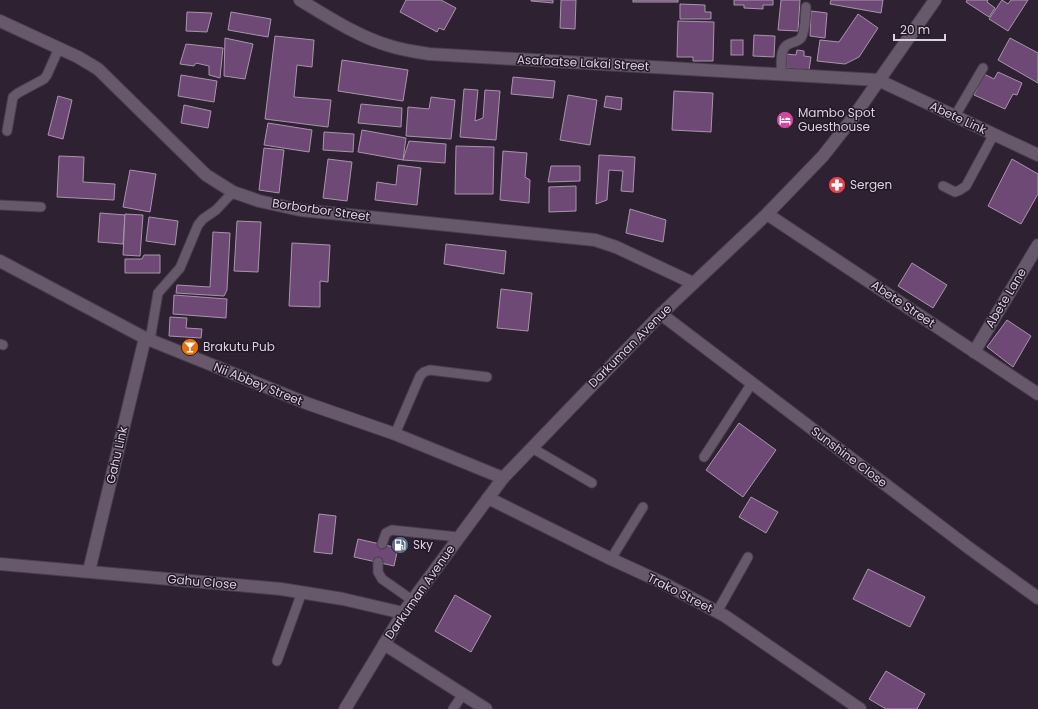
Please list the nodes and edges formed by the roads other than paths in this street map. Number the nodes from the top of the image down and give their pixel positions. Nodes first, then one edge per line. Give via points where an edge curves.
1 (300, 0) edge
2 (935, 0) edge
3 (806, 7) dead end
4 (0, 21) edge
5 (59, 48) junction
6 (983, 68) dead end
7 (781, 74) junction
8 (878, 80) junction
9 (955, 116) junction
10 (6, 131) dead end
11 (994, 134) junction
12 (1038, 155) edge
13 (943, 186) dead end
14 (233, 192) junction
15 (0, 204) edge
16 (41, 207) dead end
17 (767, 214) junction
18 (1038, 245) edge
19 (0, 261) edge
20 (693, 283) junction
21 (661, 314) junction
22 (148, 339) junction
23 (974, 352) junction
24 (486, 377) dead end
25 (752, 384) junction
26 (1038, 394) edge
27 (395, 434) junction
28 (532, 448) junction
29 (704, 457) dead end
30 (503, 478) junction
31 (592, 482) dead end
32 (488, 498) junction
33 (643, 507) dead end
34 (458, 537) junction
35 (382, 544) dead end
36 (748, 557) dead end
37 (611, 559) junction
38 (378, 562) dead end
39 (0, 564) edge
40 (89, 571) junction
41 (302, 592) junction
42 (1038, 598) edge
43 (412, 600) junction
44 (717, 612) junction
45 (403, 613) junction
46 (384, 644) junction
47 (277, 661) dead end
48 (462, 694) junction
49 (345, 709) edge
50 (453, 709) edge
51 (486, 709) edge
52 (860, 709) edge

1 - 7 street, Asafoatse Lakai Street via 336,22 389,46 429,54
2 - 8 street, Darkuman Avenue
3 - 7 lane via 804,32 798,41 786,45 783,50
4 - 5 street, Borborbor Street
5 - 10 lane via 44,79 13,97
5 - 14 street, Borborbor Street via 98,69 201,170
6 - 9 lane
7 - 8 street, Asafoatse Lakai Street
8 - 9 street, Abete Link
8 - 17 street, Darkuman Avenue via 823,156
9 - 11 street, Abete Link
11 - 12 street, Abete Link
11 - 13 lane via 966,186 955,192
14 - 20 street, Borborbor Street via 259,202 300,210 595,240 616,247
14 - 22 lane via 198,225 180,268 158,293
15 - 16 lane
17 - 20 street, Darkuman Avenue
17 - 23 street, Abete Street
18 - 23 street, Abete Lane
19 - 22 street, Nii Abbey Street
20 - 21 street, Darkuman Avenue
21 - 25 street, Sunshine Close
21 - 28 street, Darkuman Avenue
22 - 27 street, Nii Abbey Street via 306,403
22 - 40 street, Gahu Link
23 - 26 street, Abete Street
24 - 27 lane via 430,370 424,372
25 - 29 lane
25 - 42 street, Sunshine Close
27 - 30 street, Nii Abbey Street
28 - 30 street, Darkuman Avenue
28 - 31 lane
30 - 32 street, Darkuman Avenue
32 - 34 street, Darkuman Avenue
32 - 37 street, Trako Street
33 - 37 lane
34 - 35 lane via 392,530 386,533
34 - 43 street, Darkuman Avenue
36 - 44 lane
37 - 44 street, Trako Street
38 - 43 lane via 378,572 382,579
39 - 40 street, Gahu Close
40 - 41 street, Gahu Close
41 - 45 street, Gahu Close
41 - 47 lane
43 - 45 street, Darkuman Avenue
44 - 52 street, Trako Street
45 - 46 street, Darkuman Avenue
46 - 48 street
46 - 49 street, Darkuman Avenue
48 - 50 lane
48 - 51 street

